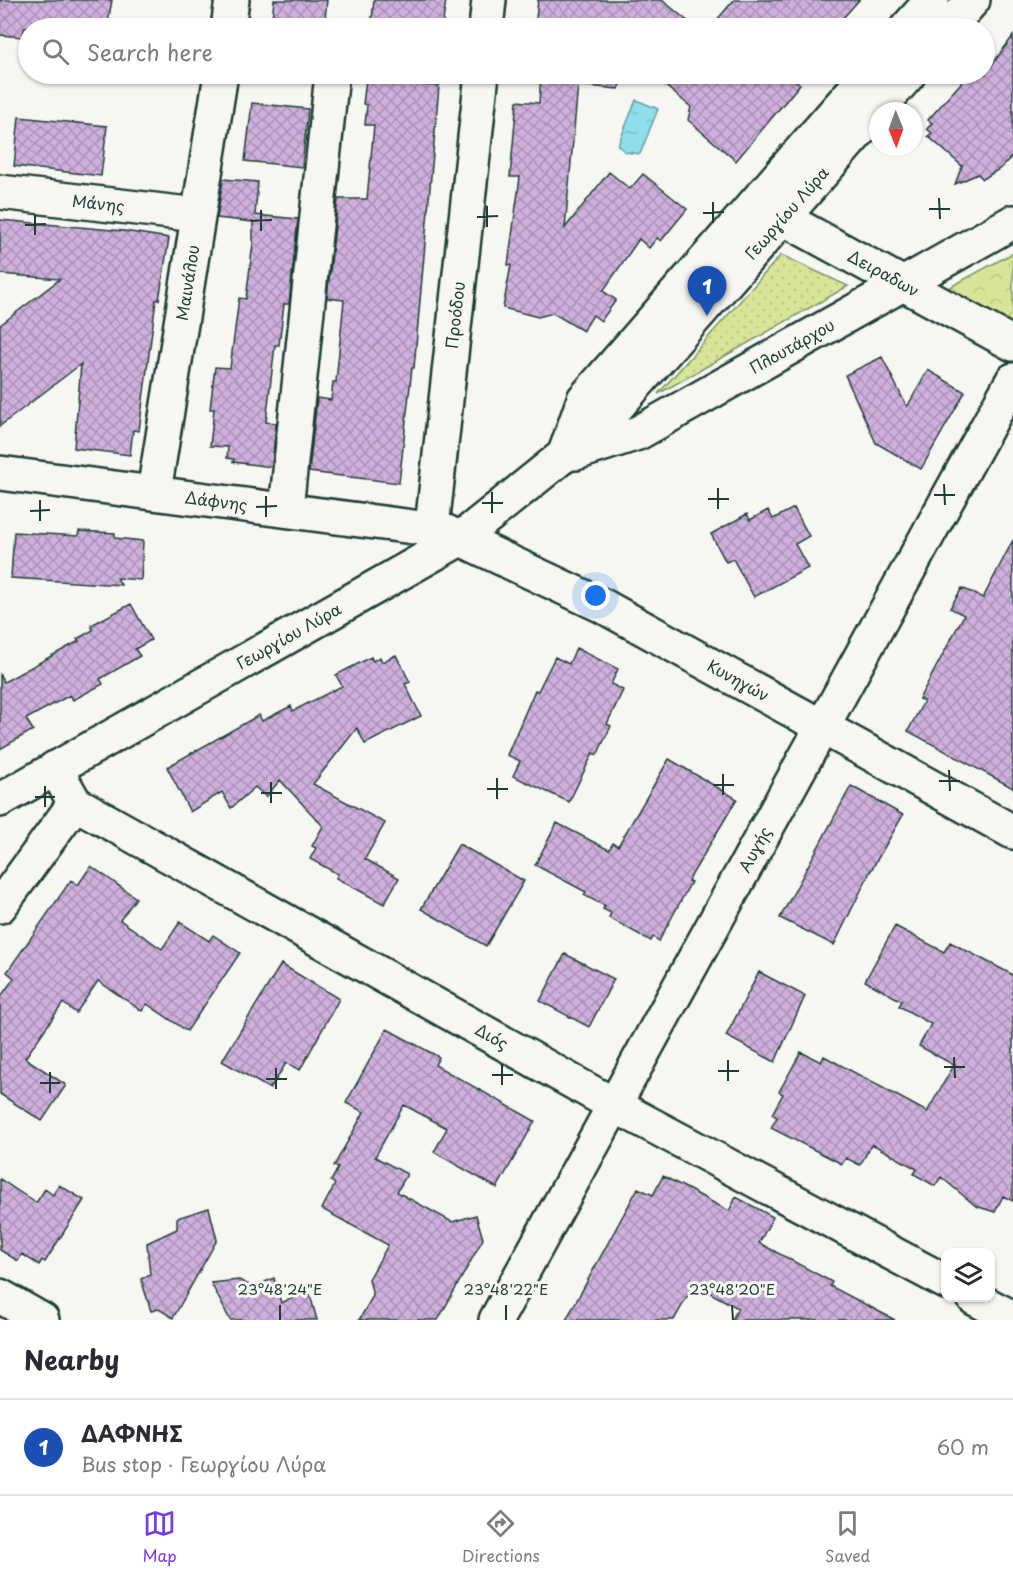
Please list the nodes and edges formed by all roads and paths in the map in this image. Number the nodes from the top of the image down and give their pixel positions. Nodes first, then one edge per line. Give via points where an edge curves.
1 (232, 0) edge
2 (489, 0) edge
3 (932, 0) edge
4 (973, 0) edge
5 (229, 18) edge
6 (487, 18) edge
7 (916, 18) edge
8 (957, 18) edge
9 (218, 84) edge
10 (331, 84) edge
11 (481, 84) edge
12 (861, 84) edge
13 (899, 84) edge
14 (0, 192) edge
15 (769, 210) junction
16 (197, 215) junction
17 (1013, 222) edge
18 (901, 283) junction
19 (1013, 344) edge
20 (1013, 380) edge
21 (564, 456) junction
22 (0, 473) edge
23 (154, 492) junction
24 (286, 509) junction
25 (446, 533) junction
26 (822, 727) junction
27 (55, 768) junction
28 (0, 800) edge
29 (75, 803) junction
30 (1013, 832) edge
31 (0, 906) edge
32 (614, 1105) junction
33 (941, 1280) edge
34 (0, 1296) edge
35 (982, 1302) edge
36 (1013, 1318) edge
37 (42, 1320) edge
38 (496, 1320) edge

1 - 5 street
2 - 6 street
3 - 7 street
4 - 8 street
9 - 16 street, Μαινάλου
10 - 24 street
11 - 25 street, Προόδου
12 - 15 street, Γεωργίου Λύρα
13 - 15 street, Γεωργίου Λύρα
14 - 16 street, Μάνης
15 - 18 street, Δειραδων
15 - 21 street, Γεωργίου Λύρα via 584,399
16 - 23 street, Μαινάλου
17 - 18 street, Πλουτάρχου
18 - 19 street, Δειραδων
18 - 21 street, Πλουτάρχου via 638,433
20 - 26 street, Αυγής
21 - 25 street, Γεωργίου Λύρα
22 - 23 street, Δάφνης
23 - 24 street, Δάφνης
24 - 25 street, Δάφνης
25 - 26 street, Κυνηγών via 603,606
25 - 27 street, Γεωργίου Λύρα
26 - 30 street, Κυνηγών
26 - 32 street, Αυγής
27 - 28 street, Γεωργίου Λύρα
27 - 29 street
29 - 31 street
29 - 32 street, Διός
32 - 33 street, Διός
32 - 38 street, Αυγής
34 - 37 street
35 - 36 street

